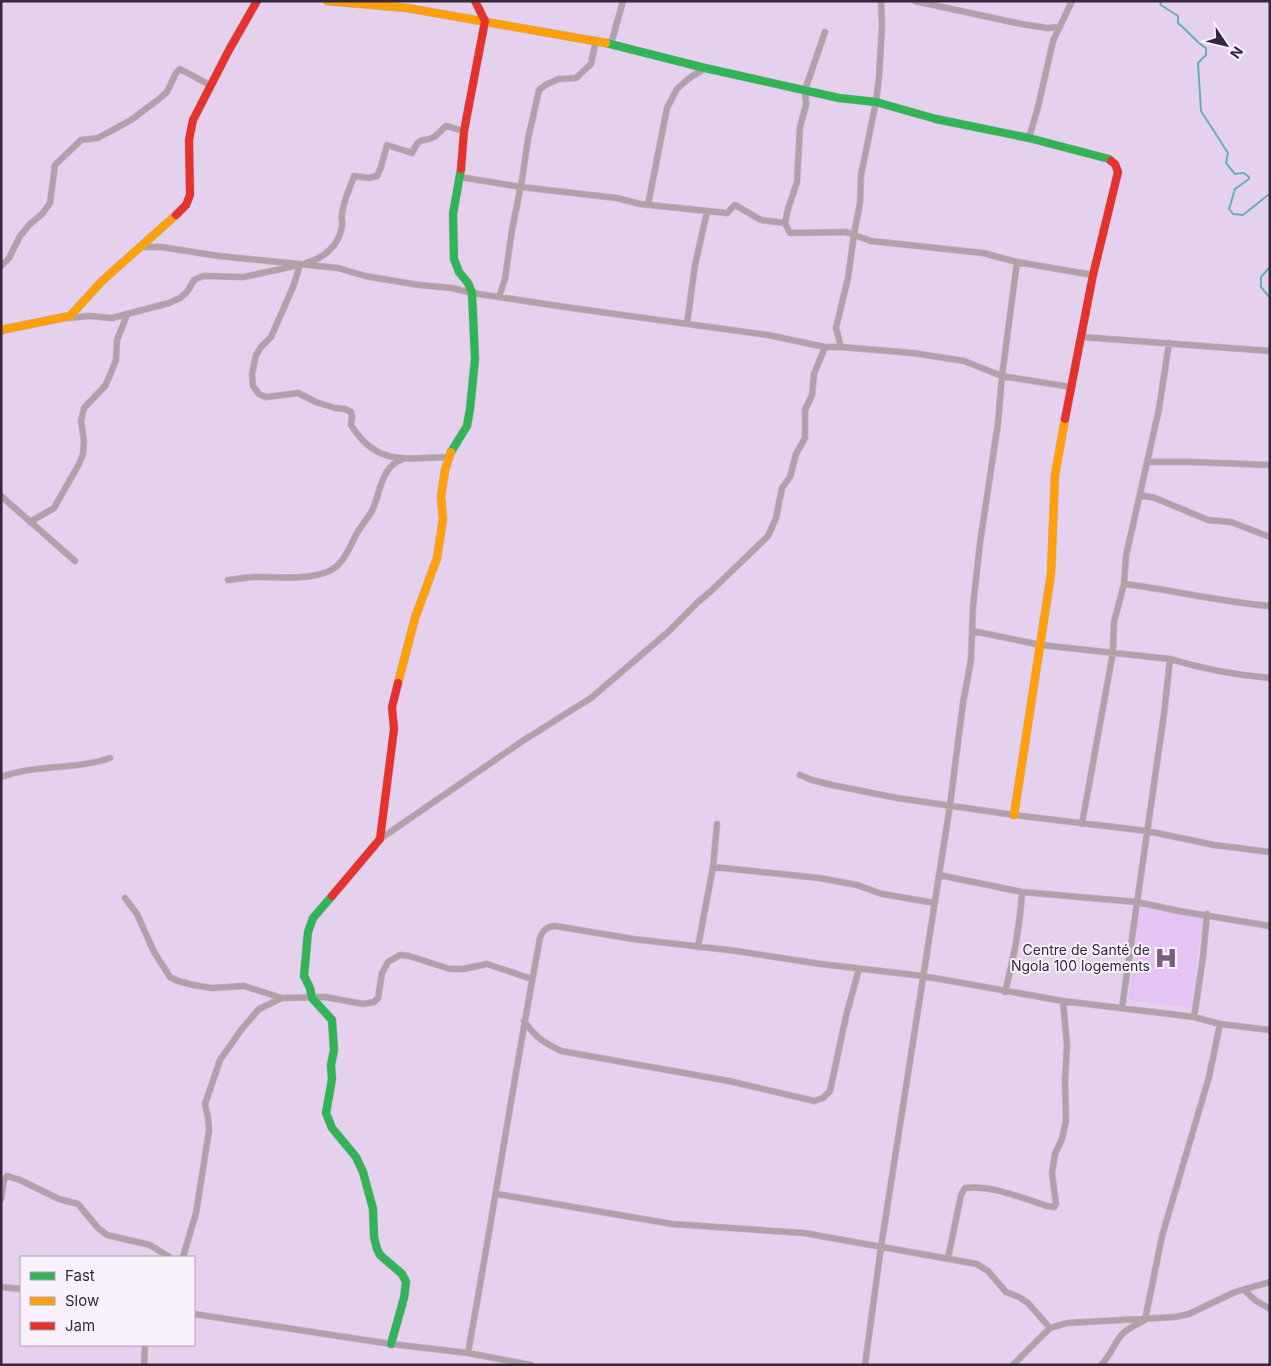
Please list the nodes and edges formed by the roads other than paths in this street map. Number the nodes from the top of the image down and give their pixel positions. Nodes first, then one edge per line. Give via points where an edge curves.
1 (257, 1) edge
2 (327, 1) edge
3 (475, 1) edge
4 (623, 1) edge
5 (881, 1) edge
6 (914, 1) edge
7 (1072, 1) edge
8 (485, 21) junction
9 (1060, 27) junction
10 (825, 32) dead end
11 (596, 40) junction
12 (611, 44) junction
13 (705, 68) junction
14 (210, 85) junction
15 (805, 90) junction
16 (876, 102) junction
17 (464, 131) junction
18 (1029, 138) junction
19 (460, 177) junction
20 (521, 187) junction
21 (648, 205) junction
22 (707, 212) junction
23 (785, 224) junction
24 (854, 234) junction
25 (142, 248) junction
26 (1017, 262) junction
27 (300, 265) junction
28 (1, 266) edge
29 (1093, 275) junction
30 (472, 293) junction
31 (499, 298) junction
32 (127, 314) junction
33 (66, 318) junction
34 (687, 324) junction
35 (1, 330) edge
36 (1082, 337) junction
37 (1169, 343) junction
38 (825, 347) junction
39 (841, 347) junction
40 (1270, 352) edge
41 (1002, 376) junction
42 (1071, 387) junction
43 (449, 457) junction
44 (403, 459) junction
45 (1147, 462) junction
46 (1270, 465) edge
47 (1, 496) edge
48 (1140, 496) junction
49 (30, 522) junction
50 (1270, 537) edge
51 (75, 561) dead end
52 (228, 580) dead end
53 (1124, 584) junction
54 (1270, 606) edge
55 (973, 632) junction
56 (1041, 645) junction
57 (1113, 652) junction
58 (1170, 659) junction
59 (1269, 677) edge
60 (110, 758) dead end
61 (800, 775) dead end
62 (1, 777) edge
63 (950, 805) junction
64 (1014, 815) junction
65 (717, 824) dead end
66 (1082, 824) junction
67 (1147, 832) junction
68 (380, 839) junction
69 (1270, 852) edge
70 (713, 867) junction
71 (939, 875) junction
72 (1022, 892) junction
73 (124, 898) dead end
74 (1137, 902) junction
75 (935, 903) junction
76 (1207, 914) junction
77 (1270, 926) edge
78 (698, 947) junction
79 (859, 969) junction
80 (923, 976) junction
81 (532, 979) junction
82 (1005, 992) junction
83 (282, 998) junction
84 (312, 998) junction
85 (1063, 1000) junction
86 (1122, 1008) junction
87 (1194, 1017) junction
88 (524, 1021) junction
89 (1220, 1024) junction
90 (1270, 1030) edge
91 (497, 1194) junction
92 (1, 1200) edge
93 (881, 1247) junction
94 (167, 1256) edge
95 (183, 1256) edge
96 (948, 1258) junction
97 (1270, 1282) edge
98 (1, 1287) edge
99 (20, 1289) edge
100 (1244, 1290) junction
101 (1270, 1309) edge
102 (195, 1314) edge
103 (1145, 1320) junction
104 (1050, 1328) junction
105 (391, 1344) junction
106 (145, 1346) edge
107 (468, 1353) junction
108 (506, 1362) edge
109 (144, 1365) edge
110 (531, 1365) edge
111 (865, 1365) edge
112 (1013, 1365) edge
113 (1101, 1365) edge

1 - 14 street
2 - 8 street via 407,8
3 - 8 street
4 - 12 street
5 - 16 street
6 - 9 street via 1021,24
7 - 9 street
8 - 11 street
8 - 17 street
9 - 18 street via 1053,41
10 - 15 street
11 - 12 street
11 - 20 street via 591,64 576,78 559,79 539,90 532,114
12 - 13 street
13 - 15 street
13 - 21 street via 677,89 667,108
14 - 25 street via 190,132 190,195 186,205
14 - 28 street via 180,69 167,92 138,114 98,138 81,140 54,165 50,203 20,236
15 - 16 street
15 - 23 street via 797,182
16 - 18 street via 936,119
16 - 24 street via 860,175 860,203
17 - 19 street
17 - 27 street via 446,126 433,138 422,139 412,153 387,145 377,176 354,176 335,246 319,260
18 - 29 street via 1109,159 1116,164 1118,172
19 - 20 street
19 - 30 street via 454,214 454,259
20 - 21 street via 617,198
20 - 31 street
21 - 22 street
22 - 23 street via 728,213 735,205 761,220
22 - 34 street
23 - 24 street via 790,233
24 - 26 street via 871,241 983,253
24 - 39 street via 836,328
25 - 27 street via 160,247
25 - 33 street via 102,281
26 - 29 street
26 - 41 street
27 - 30 street via 338,268 365,276
27 - 32 street via 244,277 203,276 194,280 180,298
27 - 44 street via 271,337 256,355 253,386 266,397 298,393 327,406 345,409 352,417 351,425 368,447 383,455
29 - 36 street
30 - 31 street
30 - 43 street via 474,359 470,408 467,426
31 - 34 street
32 - 33 street via 112,318
32 - 49 street via 117,340 116,360 105,386 84,408 81,421 83,454 79,464 54,508
33 - 35 street
34 - 38 street
36 - 37 street
36 - 42 street
37 - 40 street
37 - 45 street
38 - 39 street
38 - 68 street via 805,410 805,438 796,454 790,477 782,488 776,518 768,536 668,632 591,698
39 - 41 street via 964,361
41 - 42 street
41 - 55 street via 996,441 980,543
42 - 56 street via 1055,475 1051,574
43 - 44 street
43 - 68 street via 441,497 441,537 437,558 415,618 394,692 394,729
44 - 52 street via 392,463 371,512 343,560 334,568 288,578
45 - 46 street
45 - 48 street
47 - 49 street
48 - 50 street via 1155,498 1208,520 1231,522
48 - 53 street via 1126,556
49 - 51 street
53 - 54 street
53 - 57 street via 1114,622
55 - 56 street
55 - 63 street
56 - 57 street
56 - 64 street
57 - 58 street
57 - 66 street
58 - 59 street via 1238,675
58 - 67 street
60 - 62 street via 95,763 32,769
61 - 63 street via 849,789
63 - 64 street
63 - 71 street
64 - 66 street
65 - 70 street
66 - 67 street
67 - 69 street
67 - 74 street
68 - 84 street via 313,918 308,932 304,976
70 - 75 street via 819,878
70 - 78 street
71 - 72 street
71 - 75 street
72 - 74 street
72 - 82 street via 1016,951
73 - 83 street via 137,914 154,952 170,977 212,988 244,986
74 - 76 street
74 - 86 street
75 - 80 street
76 - 77 street
76 - 87 street
78 - 79 street
78 - 81 street via 555,926 543,930
79 - 80 street
79 - 88 street via 830,1091 823,1098 814,1100 561,1051 542,1042
80 - 82 street
80 - 93 street
81 - 84 street via 487,964 450,969 400,956 388,962 374,1002 363,1004 325,997
81 - 88 street
82 - 85 street
83 - 84 street
83 - 95 street via 259,1009 220,1060 205,1104 209,1131 196,1213
84 - 105 street via 332,1020 334,1050 326,1113 332,1128 356,1157 363,1172 380,1255 402,1274 406,1282
85 - 86 street
85 - 96 street via 1067,1045 1066,1121 1052,1173 1056,1204 1047,1206 999,1190 965,1188
86 - 87 street
87 - 89 street
88 - 91 street
89 - 90 street
89 - 103 street via 1209,1077 1162,1236
91 - 93 street via 672,1224 804,1233
91 - 107 street
92 - 94 street via 7,1176 20,1180 59,1199 78,1204 107,1235 150,1245
93 - 96 street
93 - 111 street
96 - 104 street via 977,1264 988,1271 1006,1292 1028,1303
97 - 100 street
98 - 99 street
100 - 101 street
100 - 103 street via 1189,1314
102 - 105 street
103 - 104 street via 1067,1323
103 - 113 street via 1119,1338
104 - 112 street
105 - 107 street
106 - 109 street
107 - 108 street
108 - 110 street

